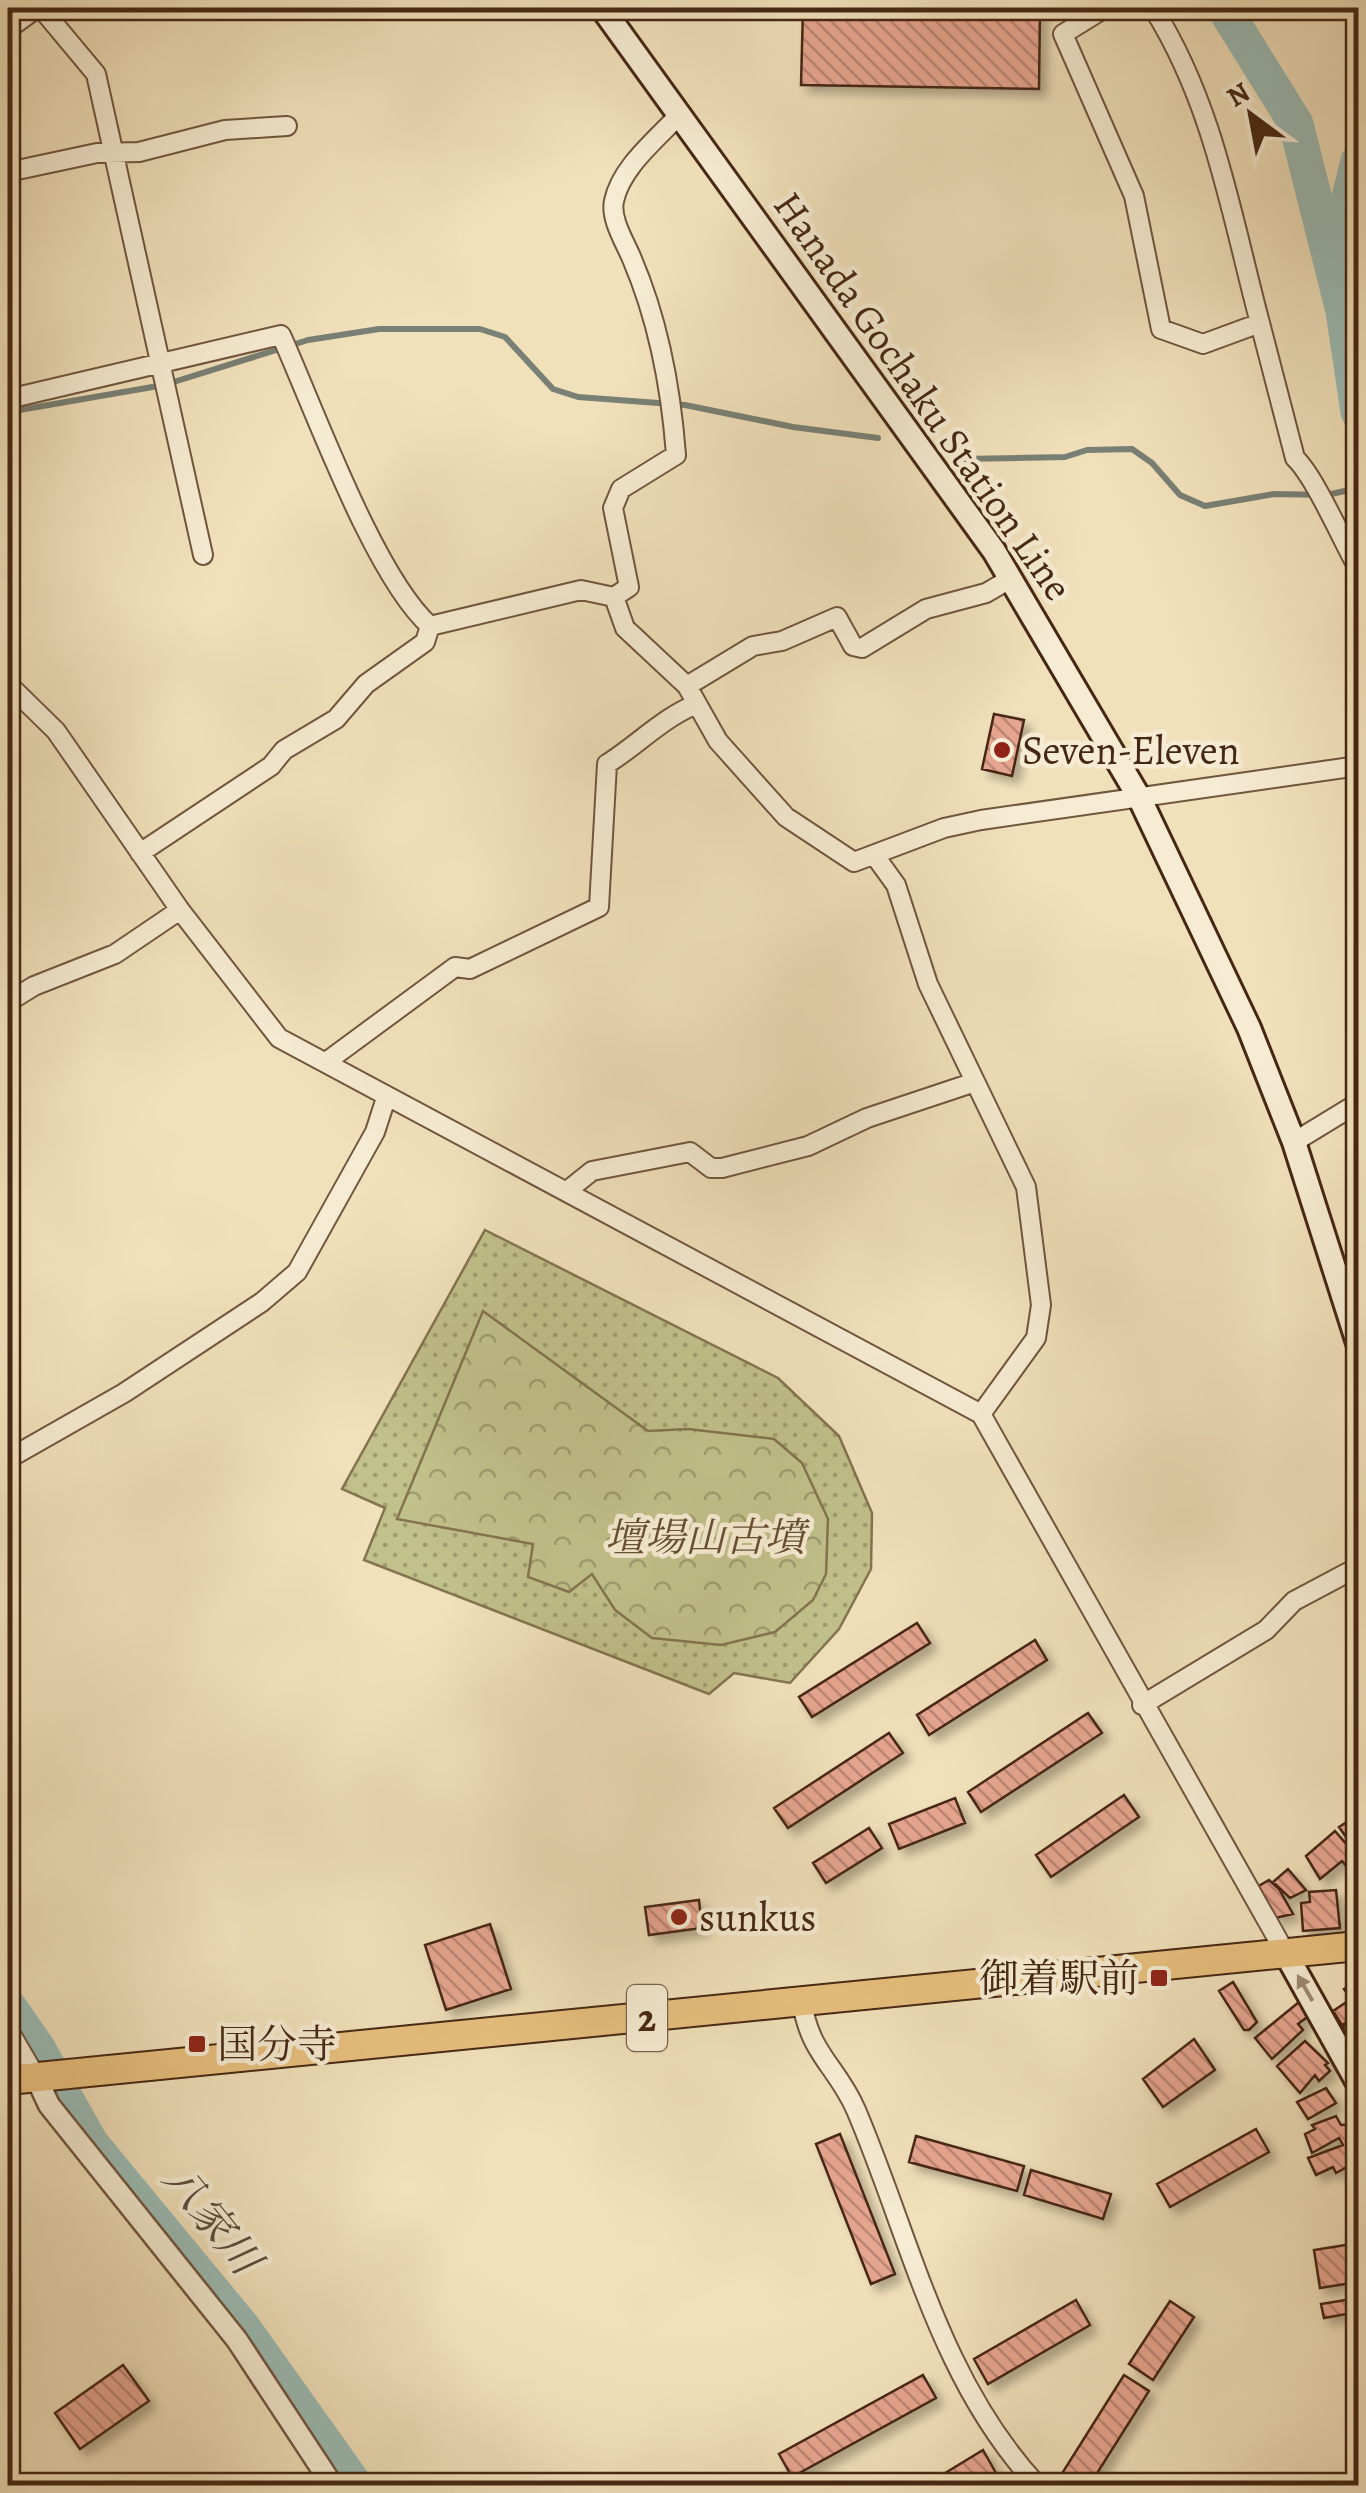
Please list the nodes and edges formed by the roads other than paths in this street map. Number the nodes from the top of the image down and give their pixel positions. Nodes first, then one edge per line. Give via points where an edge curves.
1 (39, 8) edge
2 (602, 8) edge
3 (1105, 8) edge
4 (1153, 8) edge
5 (8, 29) edge
6 (679, 115) junction
7 (287, 126) dead end
8 (113, 155) junction
9 (8, 172) edge
10 (1260, 323) junction
11 (157, 365) junction
12 (8, 399) edge
13 (202, 555) dead end
14 (1358, 568) edge
15 (1010, 578) junction
16 (614, 597) junction
17 (430, 626) junction
18 (8, 684) edge
19 (686, 686) junction
20 (696, 704) junction
21 (1358, 766) edge
22 (1140, 799) junction
23 (140, 853) junction
24 (875, 856) junction
25 (180, 910) junction
26 (8, 1002) edge
27 (326, 1062) junction
28 (974, 1082) junction
29 (386, 1098) junction
30 (1358, 1104) edge
31 (1294, 1142) junction
32 (567, 1191) junction
33 (1358, 1342) edge
34 (981, 1414) junction
35 (8, 1459) edge
36 (1358, 1568) edge
37 (1142, 1705) junction
38 (1358, 1946) edge
39 (1286, 1954) junction
40 (802, 2002) junction
41 (8, 2029) edge
42 (36, 2077) junction
43 (8, 2080) edge
44 (1358, 2083) edge
45 (333, 2486) edge
46 (1038, 2486) edge

1 - 5 street
1 - 8 street via 96,74
2 - 6 main road, Hanada Gochaku Station Line
3 - 10 street via 1063,34 1134,196 1161,329 1203,344
4 - 10 street via 1201,97
6 - 15 main road, Hanada Gochaku Station Line
6 - 16 street via 632,166 614,197 612,212 670,380 676,455 621,489 613,508 629,587
7 - 8 street via 224,130
8 - 9 street
8 - 11 street
10 - 14 street via 1295,458 1309,471
11 - 12 street
11 - 13 street
11 - 17 street via 281,335 376,546
15 - 19 street via 986,593 926,608 862,648 853,646 837,617 753,646
15 - 22 main road, Hanada Gochaku Station Line
16 - 17 street via 581,590
16 - 19 street via 625,628
17 - 23 street via 425,642 366,684 336,718
18 - 23 street via 56,731
19 - 20 street
20 - 24 street via 718,741 786,817 854,862
20 - 27 street via 607,764 599,907 470,968 455,967
21 - 22 street
22 - 24 street via 963,824
22 - 31 main road, Hanada Gochaku Station Line via 1250,1028
23 - 25 street
24 - 28 street via 896,885 928,984
25 - 26 street via 115,954
25 - 27 street via 279,1038
27 - 29 street
28 - 32 street via 808,1146 722,1168 690,1152 592,1171
28 - 34 street via 1026,1188 1041,1304 1036,1338
29 - 32 street
29 - 35 street via 375,1132 297,1272 124,1393
30 - 31 street
31 - 33 main road, Hanada Gochaku Station Line
32 - 34 street
34 - 37 street
36 - 37 street via 1294,1601 1266,1630
37 - 39 street
38 - 39 highway, 2
39 - 40 highway, 2
44 -> 39 main road
40 - 42 highway, 2
40 - 46 street via 807,2034 854,2106 950,2358 998,2437
41 - 42 street
42 - 43 highway, 2
42 - 45 street via 49,2106 237,2340

